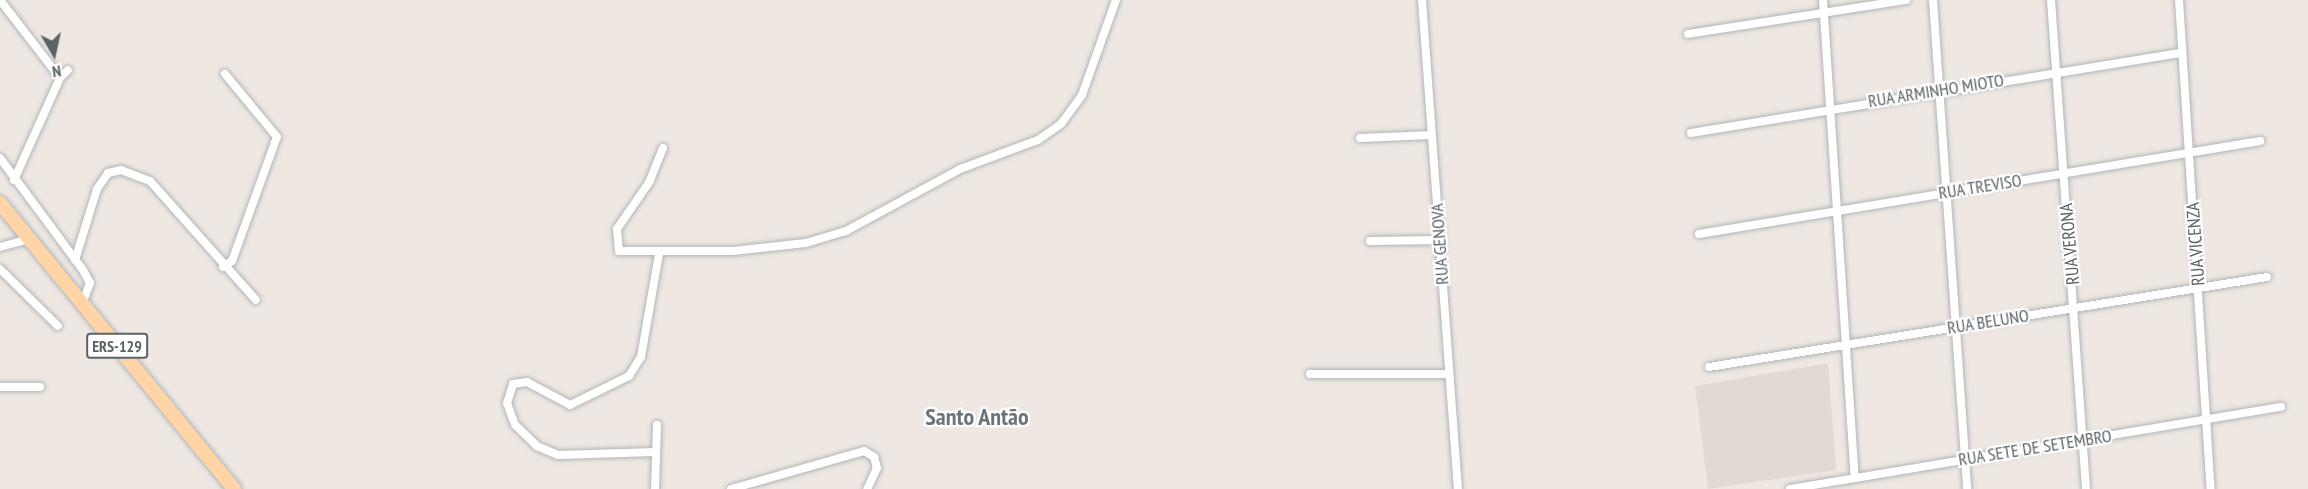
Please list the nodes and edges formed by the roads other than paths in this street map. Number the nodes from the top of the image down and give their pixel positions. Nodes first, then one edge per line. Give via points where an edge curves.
1 (0, 0) edge
2 (1116, 0) edge
3 (1422, 0) edge
4 (1823, 0) edge
5 (1906, 0) edge
6 (1933, 0) edge
7 (2051, 0) edge
8 (2179, 0) edge
9 (1824, 12) junction
10 (1688, 34) dead end
11 (2182, 53) junction
12 (68, 70) dead end
13 (2059, 73) junction
14 (225, 74) dead end
15 (60, 78) junction
16 (1940, 90) junction
17 (1830, 107) junction
18 (1691, 133) dead end
19 (1432, 135) junction
20 (1359, 138) dead end
21 (2260, 141) dead end
22 (663, 148) dead end
23 (2190, 153) junction
24 (0, 158) edge
25 (2065, 173) junction
26 (14, 180) junction
27 (1948, 193) junction
28 (0, 202) edge
29 (1836, 211) junction
30 (1700, 234) dead end
31 (30, 239) junction
32 (1440, 240) junction
33 (1370, 241) dead end
34 (0, 247) edge
35 (659, 254) junction
36 (75, 260) junction
37 (223, 267) junction
38 (0, 268) edge
39 (2267, 277) dead end
40 (2199, 288) junction
41 (256, 300) dead end
42 (82, 304) junction
43 (2076, 308) junction
44 (58, 326) dead end
45 (1957, 327) junction
46 (1845, 345) junction
47 (1709, 367) dead end
48 (1310, 374) dead end
49 (1449, 374) junction
50 (0, 387) edge
51 (40, 387) dead end
52 (2281, 407) dead end
53 (2207, 420) junction
54 (657, 425) dead end
55 (2082, 441) junction
56 (656, 452) junction
57 (1964, 460) junction
58 (1855, 478) junction
59 (1833, 485) edge
60 (234, 489) edge
61 (655, 489) edge
62 (730, 489) edge
63 (867, 489) edge
64 (1458, 489) edge
65 (1790, 489) edge
66 (1967, 489) edge
67 (2086, 489) edge
68 (2211, 489) edge

1 - 15 street
2 - 35 street via 1082,95 1061,124 1038,141 960,169 886,212 816,240
3 - 19 street, RUA GENOVA
4 - 9 street
5 - 9 street
6 - 16 street
7 - 13 street, RUA VERONA
8 - 11 street, RUA VICENZA
9 - 10 street
9 - 17 street
11 - 13 street, RUA ARMINHO MIOTO
11 - 23 street, RUA VICENZA
12 - 15 street
13 - 16 street, RUA ARMINHO MIOTO
13 - 25 street, RUA VERONA
14 - 37 street via 277,137 232,261
15 - 26 street
16 - 17 street, RUA ARMINHO MIOTO
16 - 27 street
17 - 18 street, RUA ARMINHO MIOTO
17 - 29 street
19 - 20 street
19 - 32 street, RUA GENOVA
21 - 23 street, RUA TREVISO
22 - 35 street via 614,242 627,253
23 - 25 street, RUA TREVISO
23 - 40 street, RUA VICENZA
24 - 26 street
25 - 27 street, RUA TREVISO
25 - 43 street, RUA VERONA
26 - 36 street
27 - 29 street, RUA TREVISO
27 - 45 street
28 - 31 main road, ERS-129
29 - 30 street, RUA TREVISO
29 - 46 street
31 - 34 street
31 - 42 main road, ERS-129
32 - 33 street
32 - 49 street, RUA GENOVA
35 - 56 street via 641,357 629,376 570,405 528,382 513,384 507,404 515,424 537,446 558,455
36 - 37 street via 97,189 108,173 121,170 150,181
36 - 42 street via 90,283
37 - 41 street
38 - 44 street
39 - 40 street, RUA BELUNO
40 - 43 street, RUA BELUNO
40 - 53 street, RUA VICENZA
42 - 60 main road, ERS-129
43 - 45 street, RUA BELUNO
43 - 55 street, RUA VERONA
45 - 46 street, RUA BELUNO
45 - 57 street
46 - 47 street, RUA BELUNO
46 - 58 street
48 - 49 street
49 - 64 street, RUA GENOVA
50 - 51 street
52 - 53 street, RUA SETE DE SETEMBRO
53 - 55 street, RUA SETE DE SETEMBRO
53 - 68 street, RUA VICENZA
54 - 56 street
55 - 57 street, RUA SETE DE SETEMBRO
55 - 67 street, RUA VERONA
56 - 61 street
57 - 58 street, RUA SETE DE SETEMBRO
57 - 66 street
58 - 59 street, RUA SETE DE SETEMBRO
59 - 65 street, RUA SETE DE SETEMBRO
62 - 63 street via 864,451 874,457 877,468

